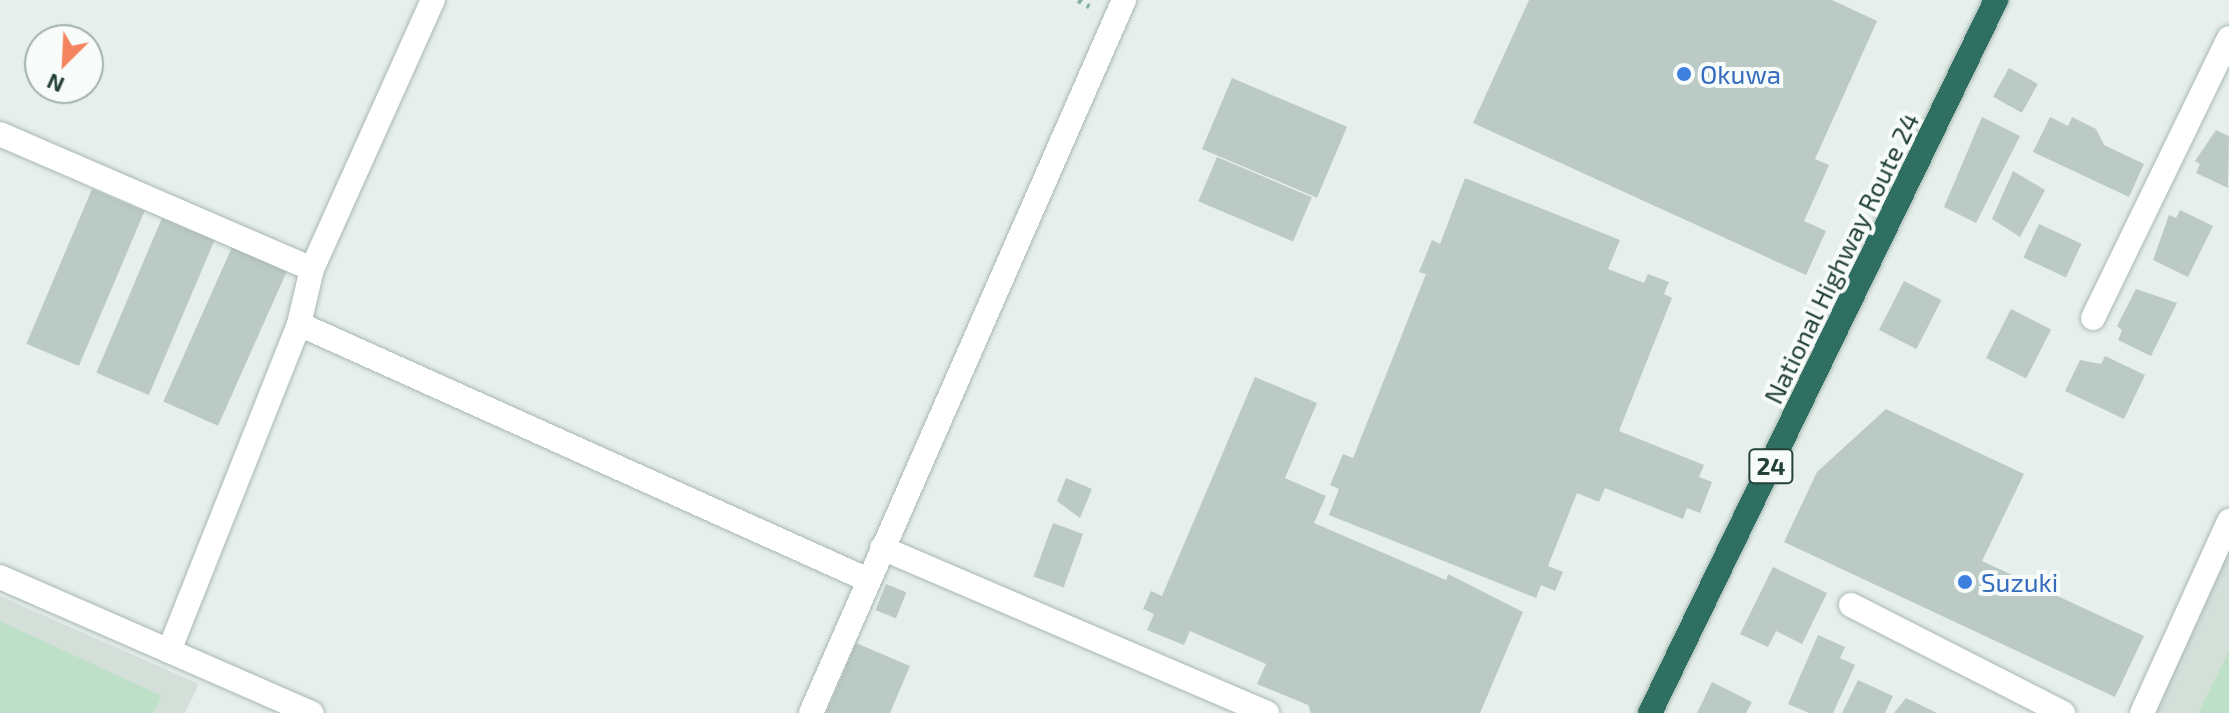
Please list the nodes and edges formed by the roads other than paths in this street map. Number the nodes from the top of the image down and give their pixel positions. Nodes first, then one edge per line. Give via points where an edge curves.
1 (433, 0) edge
2 (1124, 0) edge
3 (1996, 0) edge
4 (2229, 38) edge
5 (0, 134) edge
6 (312, 269) junction
7 (2093, 318) dead end
8 (299, 324) junction
9 (2229, 521) edge
10 (882, 548) junction
11 (0, 577) edge
12 (868, 580) junction
13 (1851, 605) dead end
14 (169, 651) junction
15 (312, 713) edge
16 (811, 713) edge
17 (1267, 713) edge
18 (1650, 713) edge
19 (2063, 713) edge
20 (2142, 713) edge

1 - 6 street
2 - 10 street
3 - 18 highway, National Highway Route 24 / 24
4 - 7 street
5 - 6 street
6 - 8 street
8 - 12 street
8 - 14 street
9 - 20 street
10 - 12 street
10 - 17 street
11 - 14 street
12 - 16 street
13 - 19 street
14 - 15 street

